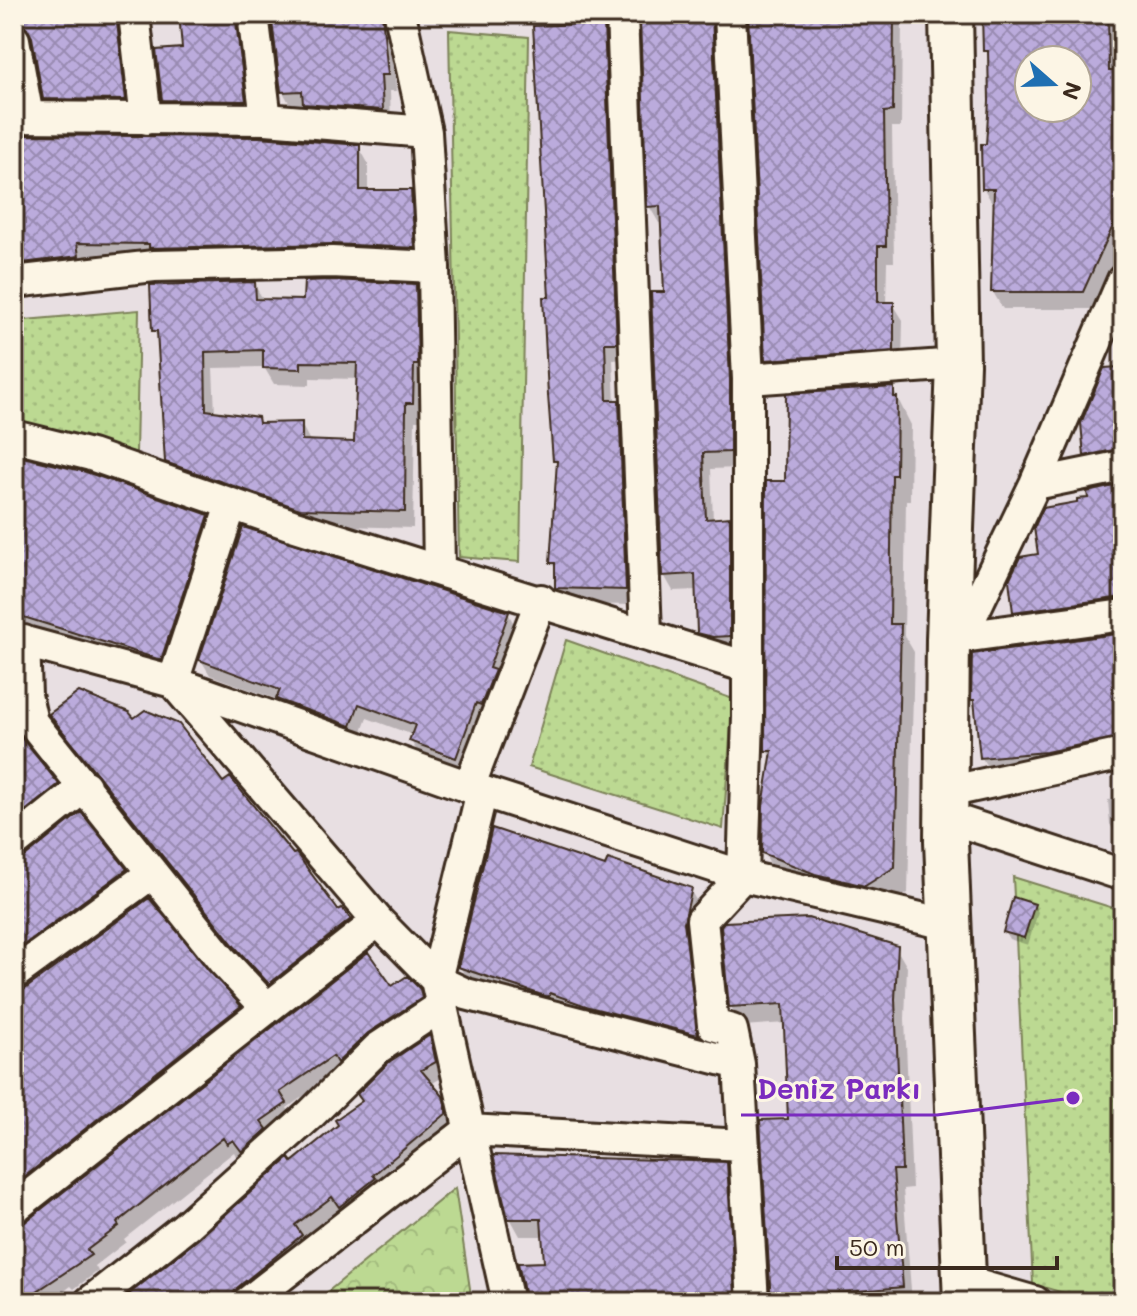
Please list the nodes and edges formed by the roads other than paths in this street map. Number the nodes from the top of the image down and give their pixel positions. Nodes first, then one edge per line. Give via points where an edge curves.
1 (134, 14) edge
2 (253, 14) edge
3 (400, 14) edge
4 (622, 14) edge
5 (730, 14) edge
6 (951, 14) edge
7 (14, 40) edge
8 (21, 117) edge
9 (146, 119) junction
10 (266, 119) junction
11 (426, 132) junction
12 (434, 267) junction
13 (1123, 280) edge
14 (14, 282) edge
15 (958, 364) junction
16 (748, 379) junction
17 (14, 436) edge
18 (1123, 466) edge
19 (1035, 484) junction
20 (231, 505) junction
21 (439, 569) junction
22 (541, 600) junction
23 (1123, 615) edge
24 (646, 633) junction
25 (954, 638) junction
26 (19, 640) edge
27 (747, 667) junction
28 (173, 682) junction
29 (23, 729) edge
30 (1123, 754) edge
31 (85, 786) junction
32 (476, 789) junction
33 (946, 804) junction
34 (14, 843) edge
35 (151, 874) junction
36 (1123, 875) edge
37 (743, 876) junction
38 (378, 921) junction
39 (950, 925) junction
40 (14, 974) edge
41 (439, 992) junction
42 (266, 1007) junction
43 (739, 1064) junction
44 (469, 1130) junction
45 (743, 1145) junction
46 (14, 1208) edge
47 (966, 1292) edge
48 (90, 1302) edge
49 (248, 1302) edge
50 (508, 1302) edge
51 (753, 1302) edge
52 (1035, 1302) edge

1 - 9 street
2 - 10 street
3 - 11 street
4 - 24 street
5 - 16 street
6 - 15 street
7 - 8 street
8 - 9 street
9 - 10 street
10 - 11 street
11 - 12 street
12 - 14 street via 332,262 154,266
12 - 21 street
13 - 19 street
15 - 16 street
15 - 25 street
16 - 27 street
17 - 20 street via 91,455
18 - 19 street
19 - 25 street
20 - 21 street
20 - 28 street
21 - 22 street
22 - 24 street
22 - 32 street
23 - 25 street
24 - 27 street
25 - 33 street
26 - 28 street
26 - 29 street via 26,695
27 - 37 street
28 - 32 street
28 - 38 street
29 - 31 street
30 - 33 street
31 - 34 street
31 - 35 street
32 - 37 street
32 - 41 street
33 - 36 street
33 - 39 street
35 - 40 street
35 - 42 street
37 - 39 street
37 - 43 street via 702,920 713,1025 732,1030
38 - 41 street
38 - 42 street
39 - 47 street
41 - 43 street via 466,994
41 - 44 street
41 - 48 street via 185,1227
42 - 46 street
43 - 45 street
44 - 45 street
44 - 49 street
44 - 50 street
45 - 51 street
47 - 52 street

